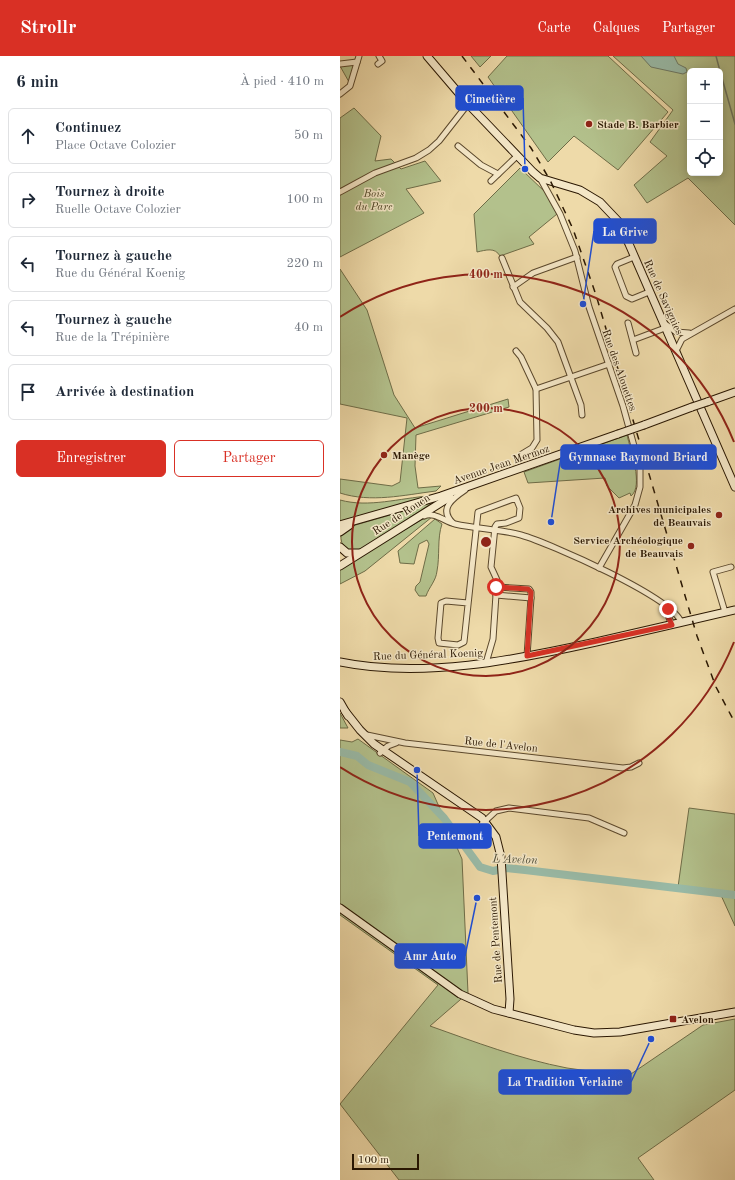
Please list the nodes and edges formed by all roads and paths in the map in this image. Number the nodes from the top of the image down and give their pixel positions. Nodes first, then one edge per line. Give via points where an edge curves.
1 (359, 56) edge
2 (379, 56) edge
3 (427, 56) edge
4 (357, 62) junction
5 (340, 64) edge
6 (378, 64) dead end
7 (340, 94) edge
8 (468, 104) junction
9 (458, 146) dead end
10 (517, 156) junction
11 (498, 174) junction
12 (540, 178) junction
13 (491, 181) dead end
14 (340, 192) edge
15 (634, 257) junction
16 (502, 258) dead end
17 (577, 258) junction
18 (513, 287) junction
19 (649, 292) junction
20 (735, 309) edge
21 (661, 320) junction
22 (628, 323) dead end
23 (665, 328) junction
24 (695, 331) junction
25 (633, 340) junction
26 (516, 351) dead end
27 (676, 351) junction
28 (636, 353) dead end
29 (609, 364) junction
30 (571, 377) junction
31 (536, 389) junction
32 (735, 392) edge
33 (582, 415) dead end
34 (522, 454) dead end
35 (476, 485) junction
36 (735, 487) edge
37 (467, 488) junction
38 (446, 508) junction
39 (436, 516) junction
40 (367, 518) junction
41 (405, 524) junction
42 (340, 525) edge
43 (457, 525) junction
44 (475, 528) junction
45 (495, 531) junction
46 (340, 532) edge
47 (340, 547) edge
48 (361, 553) junction
49 (340, 566) edge
50 (732, 567) dead end
51 (599, 568) junction
52 (496, 587) junction
53 (496, 595) junction
54 (531, 598) junction
55 (468, 603) junction
56 (663, 605) junction
57 (735, 610) edge
58 (725, 612) junction
59 (681, 622) junction
60 (672, 625) junction
61 (527, 656) junction
62 (340, 662) edge
63 (486, 663) junction
64 (340, 702) edge
65 (346, 712) junction
66 (362, 732) junction
67 (388, 740) junction
68 (405, 743) junction
69 (380, 750) junction
70 (639, 763) dead end
71 (483, 822) junction
72 (624, 832) dead end
73 (340, 908) edge
74 (735, 1012) edge
75 (509, 1013) junction

1 - 4 street
2 - 6 street via 382,61
3 - 8 street, Rue de Savignies
4 - 5 street
4 - 7 street via 350,86
8 - 10 street, Rue de Savignies
8 - 14 street via 429,150 416,158 378,171
9 - 11 street via 481,165
10 - 11 street
10 - 12 street, Rue de Savignies
11 - 13 street
12 - 15 street, Rue de Savignies via 580,190 600,202 619,224
12 - 17 street, Rue des Alouettes via 562,219
15 - 19 street, Rue de Savignies
15 - 19 street via 615,265 614,269 628,299
16 - 18 street
17 - 18 street via 534,273
17 - 29 street, Rue des Alouettes via 589,308
18 - 30 street via 526,310 556,339
19 - 21 street, Rue de Savignies
20 - 24 street
21 - 23 street, Rue de Savignies
21 - 24 street via 678,333
22 - 25 street
23 - 25 street
23 - 27 street, Rue de Savignies
24 - 27 street via 682,338
25 - 28 street
26 - 31 street
27 - 36 street, Rue de Savignies
29 - 30 street
29 - 51 street, Rue des Alouettes via 632,437 640,468 640,483 639,496 633,509
30 - 31 street
30 - 33 street
31 - 34 street via 537,440 532,448
32 - 35 street, Avenue Jean Mermoz, bridge
35 - 37 street, Rue de Rouen
35 - 40 street, Avenue Jean Mermoz
37 - 38 street via 451,500
37 - 41 street, Rue de Rouen
38 - 39 street
38 - 43 street via 448,517
39 - 41 street via 427,514
39 - 43 street
40 - 42 street, Avenue Jean Mermoz
40 - 46 street
41 - 48 street, Rue de Rouen
43 - 44 street
44 - 45 street
44 - 45 street via 478,511 516,498 520,517 497,524
44 - 55 street
45 - 51 street via 527,537 572,554
45 - 52 street via 491,567 497,577
47 - 48 street via 347,553
48 - 49 street, Rue de Rouen
50 - 58 street via 713,572
51 - 56 street
52 - 53 street
52 - 54 street via 529,590
53 - 54 street
53 - 63 street via 493,639
54 - 61 street
55 - 55 street via 441,603 439,643 463,643
56 - 59 street
56 - 60 street
57 - 58 street, Rue du Général Koenig
58 - 59 street, Rue du Général Koenig
59 - 60 street, Rue du Général Koenig
60 - 61 street, Rue du Général Koenig
61 - 63 street, Rue du Général Koenig
62 - 63 street, Rue du Général Koenig via 383,668
64 - 65 street, Rue de Pentemont
65 - 66 street, Rue de Pentemont
65 - 69 street, Rue de Pentemont via 360,736
66 - 67 street, Rue de l'Avelon
66 - 69 street, Rue de Pentemont
67 - 68 street, Rue de l'Avelon
67 - 69 street via 382,743
68 - 69 street via 391,744
68 - 70 street, Rue de l'Avelon via 623,768
69 - 71 street, Rue de Pentemont
71 - 72 street via 499,810 512,809 589,818
71 - 75 street, Rue de Pentemont via 495,845 501,865
73 - 75 street via 444,984 473,1001
74 - 75 street via 602,1033 574,1030

